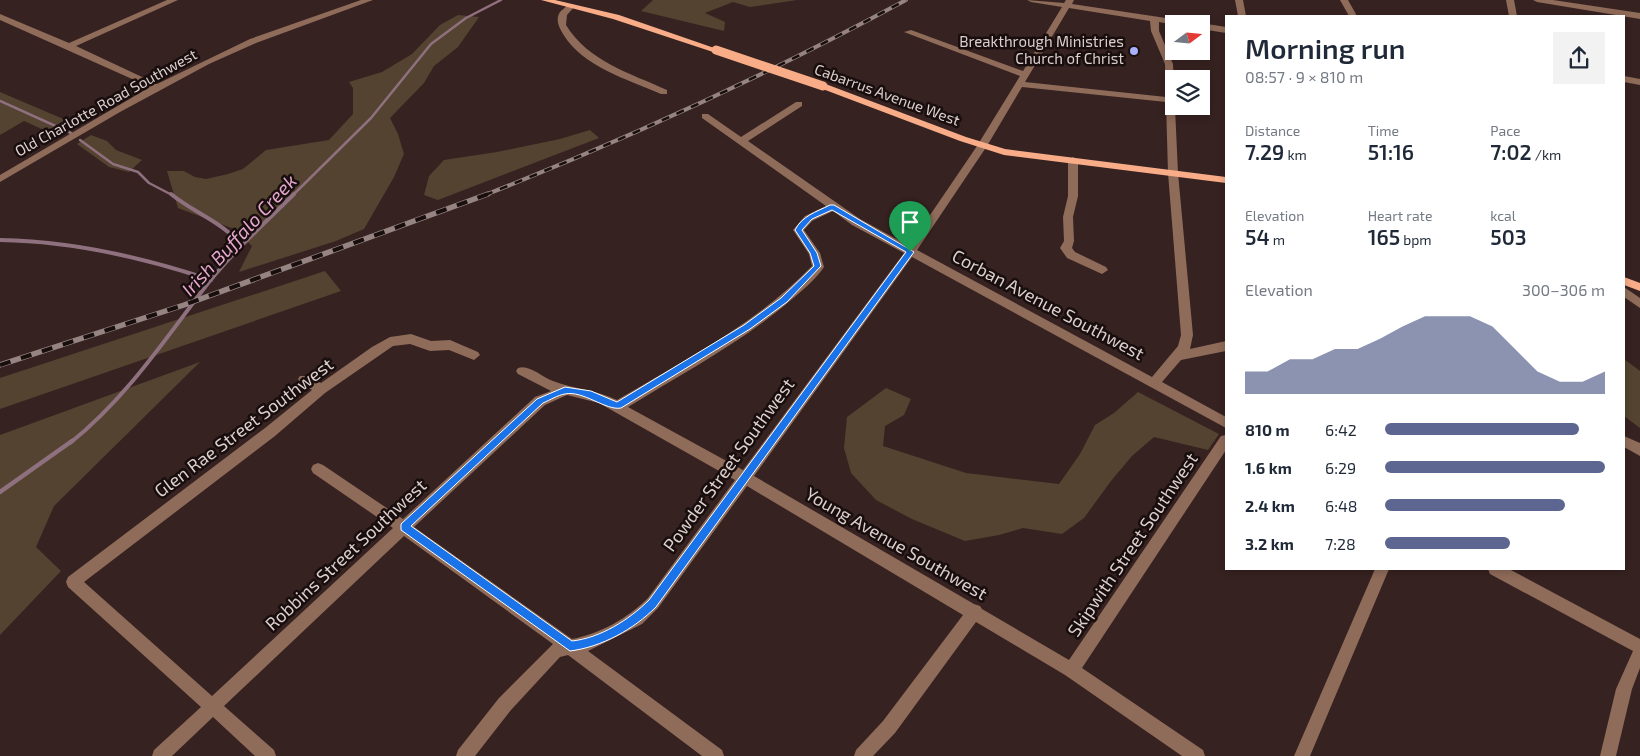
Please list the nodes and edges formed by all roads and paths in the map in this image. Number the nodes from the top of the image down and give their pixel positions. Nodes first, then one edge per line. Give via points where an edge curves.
1 (174, 0) edge
2 (369, 0) edge
3 (545, 0) edge
4 (1031, 0) edge
5 (1240, 0) edge
6 (1344, 0) edge
7 (1510, 0) edge
8 (1537, 0) edge
9 (565, 3) edge
10 (1069, 3) edge
11 (1242, 15) edge
12 (1352, 15) edge
13 (1512, 15) edge
14 (1640, 16) edge
15 (0, 17) edge
16 (1154, 19) junction
17 (1165, 21) edge
18 (1210, 27) edge
19 (1225, 30) edge
20 (908, 32) dead end
21 (69, 46) junction
22 (1168, 70) edge
23 (1023, 79) junction
24 (1625, 79) edge
25 (1640, 82) edge
26 (157, 87) junction
27 (664, 92) dead end
28 (1165, 99) edge
29 (799, 104) dead end
30 (1172, 115) edge
31 (705, 116) dead end
32 (740, 142) junction
33 (982, 146) junction
34 (1073, 160) junction
35 (1174, 173) junction
36 (0, 179) edge
37 (1225, 180) edge
38 (832, 207) junction
39 (910, 252) junction
40 (1102, 270) dead end
41 (1625, 281) edge
42 (1640, 287) edge
43 (1625, 292) edge
44 (1640, 304) edge
45 (1225, 346) edge
46 (474, 355) dead end
47 (1178, 356) junction
48 (522, 371) dead end
49 (304, 379) dead end
50 (1154, 383) junction
51 (321, 389) junction
52 (565, 390) junction
53 (618, 406) junction
54 (1225, 422) edge
55 (1225, 441) edge
56 (1625, 442) edge
57 (1640, 450) edge
58 (318, 469) dead end
59 (743, 477) junction
60 (404, 527) junction
61 (1382, 570) edge
62 (1497, 570) edge
63 (975, 612) junction
64 (570, 646) junction
65 (1640, 647) edge
66 (1640, 654) edge
67 (1072, 670) junction
68 (211, 708) junction
69 (160, 756) edge
70 (268, 756) edge
71 (464, 756) edge
72 (716, 756) edge
73 (862, 756) edge
74 (1197, 756) edge
75 (1302, 756) edge
76 (1608, 756) edge

1 - 21 street
2 - 26 street, Old Charlotte Road Southwest via 278,31
3 - 9 main road, Cabarrus Avenue West
4 - 10 street
5 - 11 street
6 - 12 street
7 - 13 street
8 - 14 street
9 - 27 street via 562,25 583,52
9 - 33 main road, Cabarrus Avenue West, bridge via 631,21 823,86
10 - 16 street
10 - 23 street, Powder Street Southwest
15 - 21 street
16 - 17 street
16 - 22 street
18 - 19 street
20 - 23 street
21 - 26 street
23 - 28 street
23 - 33 street, Powder Street Southwest
24 - 25 street
26 - 36 street, Old Charlotte Road Southwest
29 - 32 street
30 - 35 street
31 - 32 street, Corban Avenue Southwest
32 - 38 street, Corban Avenue Southwest
33 - 34 main road, Cabarrus Avenue West via 1004,152
33 - 39 street, Powder Street Southwest
34 - 35 main road, Cabarrus Avenue West
34 - 40 street via 1073,196 1066,248 1070,255
35 - 37 main road, Cabarrus Avenue West
35 - 47 street via 1187,335
38 - 39 street, Corban Avenue Southwest
38 - 53 street via 810,217 798,230 817,259 818,266 808,279 747,327
39 - 50 street, Corban Avenue Southwest
39 - 59 street, Powder Street Southwest
41 - 42 main road
43 - 44 street
45 - 47 street
46 - 51 street, Glen Rae Street Southwest via 450,345 430,346 410,339 390,342
47 - 50 street
48 - 52 street, Young Avenue Southwest via 549,386
49 - 51 street
50 - 54 street, Corban Avenue Southwest
51 - 68 street, Glen Rae Street Southwest via 74,582
52 - 53 street, Young Avenue Southwest via 591,395
52 - 60 street, Robbins Street Southwest via 540,401
53 - 59 street, Young Avenue Southwest
55 - 67 street, Skipwith Street Southwest
56 - 57 street
58 - 60 street
59 - 63 street, Young Avenue Southwest
59 - 64 street, Powder Street Southwest via 653,603 637,620 587,644
60 - 64 street
60 - 68 street, Robbins Street Southwest
61 - 75 street
62 - 65 street
63 - 67 street, Young Avenue Southwest
63 - 73 street via 889,727
64 - 71 street, Powder Street Southwest via 556,650 505,704
64 - 72 street
66 - 76 street via 1633,662 1627,679
67 - 74 street, Young Avenue Southwest
68 - 69 street, Robbins Street Southwest
68 - 70 street

